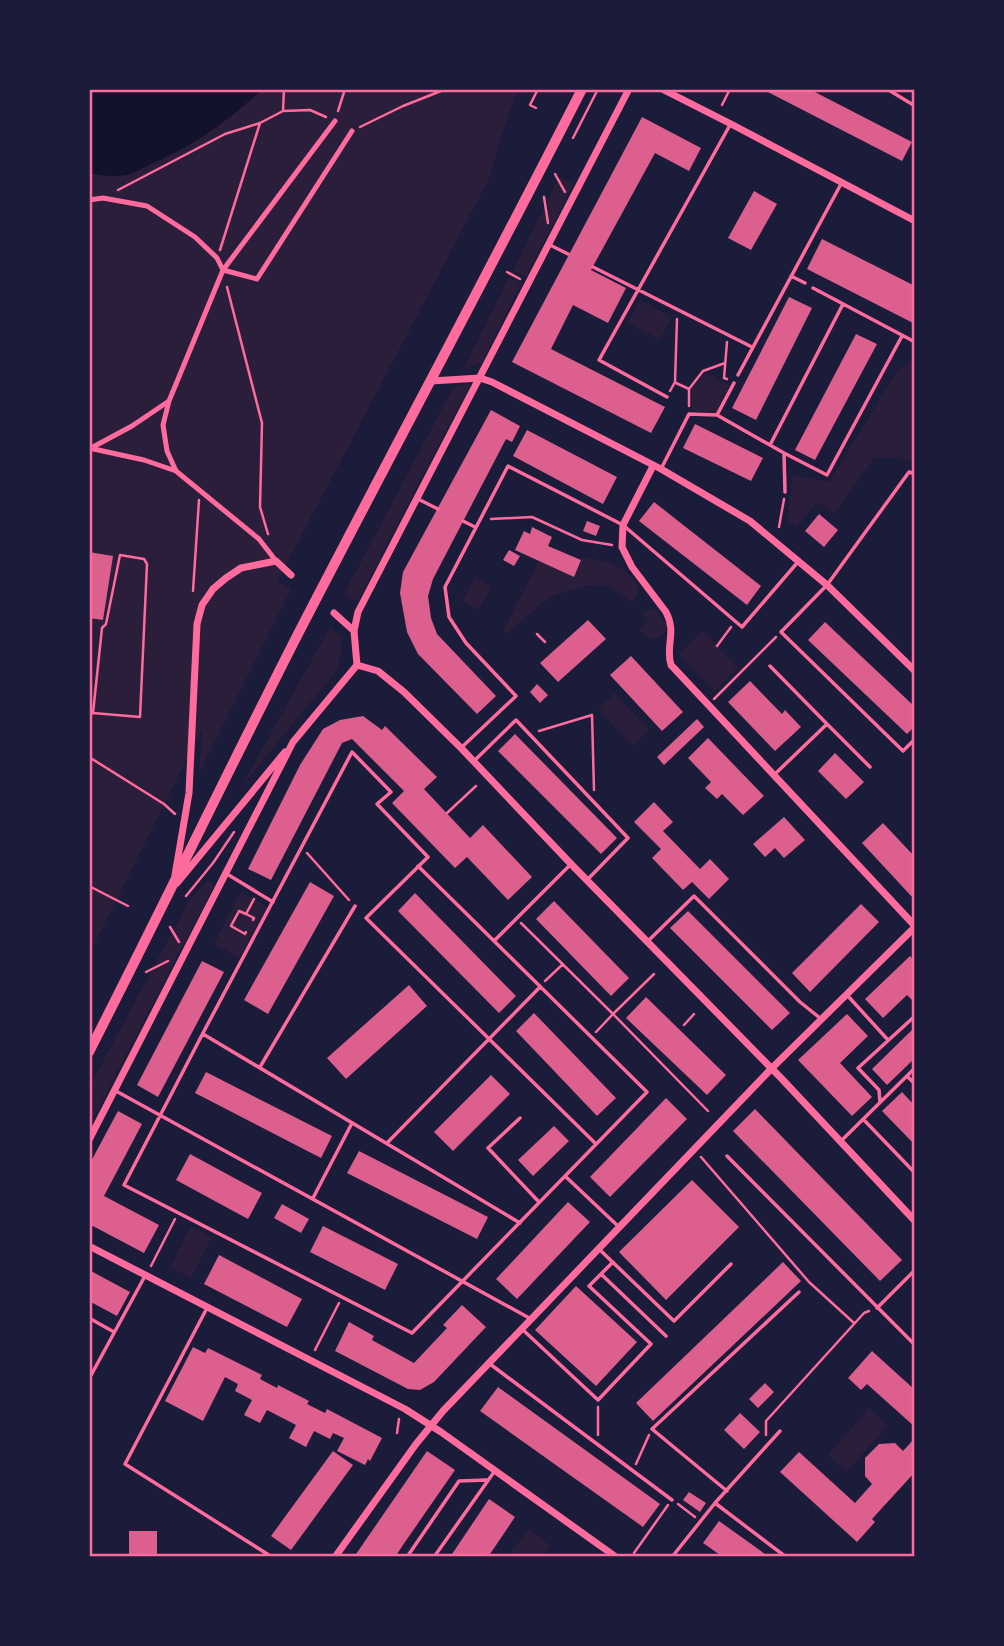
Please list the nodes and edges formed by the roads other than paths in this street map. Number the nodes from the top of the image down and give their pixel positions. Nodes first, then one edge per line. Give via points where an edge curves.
1 (582, 89) edge
2 (629, 89) edge
3 (662, 89) edge
4 (887, 89) edge
5 (915, 106) edge
6 (335, 121) road end
7 (731, 124) junction
8 (352, 131) road end
9 (842, 182) junction
10 (89, 200) edge
11 (915, 221) edge
12 (549, 242) junction
13 (568, 254) dead end
14 (593, 267) dead end
15 (223, 270) junction
16 (791, 276) junction
17 (804, 283) dead end
18 (813, 288) dead end
19 (639, 290) junction
20 (843, 303) junction
21 (902, 335) junction
22 (915, 342) edge
23 (752, 348) junction
24 (738, 375) dead end
25 (480, 378) junction
26 (430, 381) junction
27 (734, 383) dead end
28 (667, 397) dead end
29 (169, 401) junction
30 (718, 415) junction
31 (770, 445) junction
32 (89, 448) edge
33 (784, 453) junction
34 (657, 467) junction
35 (176, 471) junction
36 (915, 474) edge
37 (785, 492) road end
38 (418, 499) junction
39 (438, 509) dead end
40 (463, 521) dead end
41 (623, 525) junction
42 (475, 527) junction
43 (276, 561) junction
44 (798, 561) junction
45 (291, 575) dead end
46 (827, 585) junction
47 (334, 613) dead end
48 (354, 631) junction
49 (357, 665) junction
50 (770, 666) dead end
51 (914, 668) edge
52 (827, 724) junction
53 (915, 739) edge
54 (293, 742) junction
55 (461, 748) junction
56 (474, 761) junction
57 (870, 767) dead end
58 (774, 776) junction
59 (571, 864) junction
60 (418, 866) junction
61 (226, 873) junction
62 (588, 879) junction
63 (172, 889) junction
64 (273, 902) junction
65 (355, 906) road end
66 (915, 927) edge
67 (494, 941) junction
68 (648, 941) junction
69 (540, 986) junction
70 (847, 995) junction
71 (915, 1016) edge
72 (821, 1020) junction
73 (203, 1033) junction
74 (488, 1039) junction
75 (888, 1040) junction
76 (89, 1052) edge
77 (260, 1068) junction
78 (772, 1068) junction
79 (915, 1068) edge
80 (907, 1076) junction
81 (915, 1084) edge
82 (116, 1091) junction
83 (880, 1102) junction
84 (160, 1115) junction
85 (520, 1118) dead end
86 (863, 1119) junction
87 (352, 1122) junction
88 (89, 1140) edge
89 (841, 1141) junction
90 (387, 1143) junction
91 (596, 1144) junction
92 (727, 1156) dead end
93 (915, 1173) edge
94 (565, 1176) junction
95 (313, 1198) junction
96 (539, 1202) junction
97 (915, 1221) edge
98 (520, 1223) junction
99 (620, 1227) junction
100 (89, 1246) edge
101 (599, 1248) junction
102 (613, 1262) junction
103 (731, 1264) dead end
104 (915, 1270) edge
105 (601, 1275) junction
106 (145, 1276) junction
107 (463, 1281) junction
108 (799, 1293) dead end
109 (207, 1308) junction
110 (877, 1308) junction
111 (89, 1318) edge
112 (531, 1319) junction
113 (521, 1329) junction
114 (114, 1332) junction
115 (666, 1336) dead end
116 (915, 1345) edge
117 (488, 1363) junction
118 (89, 1379) edge
119 (431, 1424) junction
120 (780, 1431) dead end
121 (495, 1470) junction
122 (487, 1480) junction
123 (727, 1490) junction
124 (672, 1500) road end
125 (715, 1503) junction
126 (613, 1556) edge
127 (272, 1557) edge
128 (335, 1557) edge
129 (407, 1557) edge
130 (434, 1557) edge
131 (672, 1557) edge
132 (786, 1557) edge

1 - 26 highway
2 - 12 street
3 - 7 street
4 - 5 lane
6 - 15 street
7 - 9 street
7 - 19 lane
8 - 15 street via 257,279
9 - 11 street
9 - 16 lane
10 - 15 street via 147,206 195,237
12 - 13 lane
12 - 25 street
14 - 19 lane
15 - 29 street
16 - 17 lane
16 - 23 lane
18 - 20 lane
19 - 23 lane
19 - 28 lane via 599,360
20 - 21 lane
20 - 31 lane
21 - 22 lane
21 - 33 lane via 827,475
23 - 24 lane
25 - 26 street
25 - 34 street
25 - 38 street
26 - 63 highway
27 - 30 lane
29 - 32 street
29 - 35 street via 163,425
30 - 31 lane
30 - 34 lane via 689,414
31 - 33 lane
32 - 35 street
33 - 37 lane
34 - 41 street
34 - 44 street via 750,521
35 - 43 street via 259,539
36 - 46 lane via 909,472
38 - 39 lane
38 - 48 street via 358,612
40 - 42 lane
41 - 42 lane via 508,466
41 - 44 lane via 742,627
41 - 58 street via 622,547 671,621 671,665
42 - 55 lane via 444,587 449,617 466,643 516,696
43 - 45 street
43 - 63 street via 241,568 213,589 202,605 197,624 189,793
44 - 46 street
46 - 51 street
46 - 53 lane via 781,632 903,751
47 - 48 street
48 - 49 street
49 - 54 street
49 - 55 street via 378,671
50 - 52 lane
52 - 57 lane
52 - 58 lane
54 - 61 street
54 - 63 street
55 - 56 street
56 - 59 street
56 - 62 lane via 516,720 628,838
58 - 66 street
59 - 62 street
59 - 67 lane
60 - 64 lane via 428,857 377,804 391,792 352,752
60 - 67 lane
60 - 74 lane via 366,918
61 - 64 lane
61 - 82 street
62 - 68 street
63 - 76 highway
64 - 73 lane
65 - 77 lane
66 - 70 street
67 - 69 lane
68 - 72 lane via 694,897
68 - 78 street
69 - 74 lane
69 - 91 lane via 648,1092
70 - 72 street
70 - 75 lane
71 - 75 lane
72 - 78 street
73 - 77 lane
73 - 84 lane
74 - 90 lane
74 - 91 lane
75 - 83 lane via 858,1068 879,1090
77 - 87 lane
78 - 89 street
78 - 99 street
79 - 80 lane
80 - 81 lane
80 - 83 lane
82 - 84 lane
82 - 88 street
83 - 86 lane
84 - 95 lane
84 - 107 lane via 124,1185 412,1333
85 - 96 lane via 488,1149
86 - 89 lane
86 - 93 lane
87 - 90 lane
87 - 95 lane
89 - 97 street
90 - 98 lane
91 - 94 lane
92 - 110 lane
94 - 96 lane
94 - 99 lane
95 - 107 lane
96 - 98 lane
98 - 107 lane
99 - 101 street
100 - 106 street
101 - 102 lane
101 - 112 street
102 - 103 lane via 674,1321
102 - 105 lane
104 - 110 lane
105 - 113 lane via 589,1286 650,1344 598,1400
105 - 115 lane
106 - 109 street
106 - 114 lane
107 - 112 lane
108 - 123 lane via 652,1429
109 - 119 street
109 - 127 lane via 125,1464
110 - 116 lane
111 - 114 lane
112 - 113 street
113 - 117 street
114 - 118 lane
117 - 119 street
117 - 124 lane
119 - 121 street
119 - 128 street
120 - 123 lane
121 - 122 lane
121 - 126 street
122 - 129 lane via 459,1481
122 - 130 lane
123 - 125 lane
125 - 131 lane
125 - 132 lane

